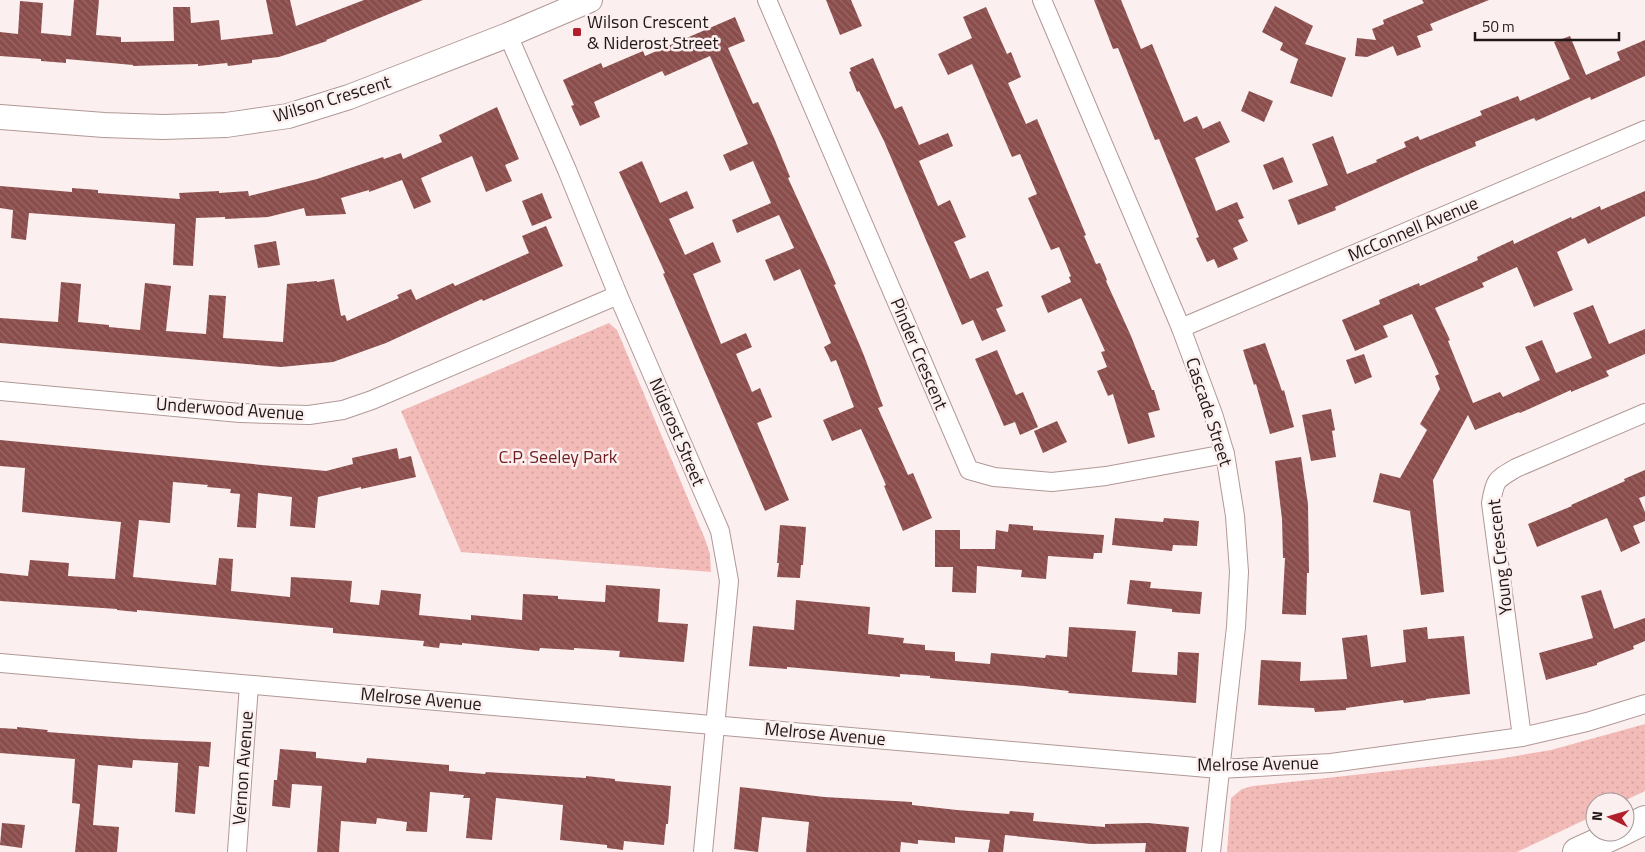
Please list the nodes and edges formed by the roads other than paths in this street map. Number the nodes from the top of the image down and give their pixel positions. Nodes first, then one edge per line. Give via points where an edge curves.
1 (590, 0) edge
2 (767, 0) edge
3 (1042, 0) edge
4 (508, 35) junction
5 (0, 117) edge
6 (1645, 130) edge
7 (618, 295) junction
8 (1181, 328) junction
9 (0, 391) edge
10 (1645, 413) edge
11 (1225, 454) junction
12 (0, 663) edge
13 (249, 685) junction
14 (1645, 704) edge
15 (715, 724) junction
16 (1522, 737) junction
17 (1220, 769) junction
18 (1599, 842) edge
19 (237, 852) edge
20 (704, 852) edge
21 (1211, 852) edge
22 (1577, 852) edge

1 - 4 street, Wilson Crescent
2 - 11 street, Pinder Crescent via 969,470 994,477 1052,482 1106,476
3 - 8 street, Cascade Street
4 - 5 street, Wilson Crescent via 349,97 288,116 226,125 164,127
4 - 7 street, Niderost Street
6 - 8 street, McConnell Avenue
7 - 9 street, Underwood Avenue via 343,410 309,415 240,412
7 - 15 street, Niderost Street via 720,530 729,581
8 - 11 street, Cascade Street
10 - 16 street, Young Crescent via 1516,468 1497,479 1493,489 1491,503
11 - 17 street, Cascade Street via 1235,516 1239,572
12 - 13 street, Melrose Avenue
13 - 15 street, Melrose Avenue
13 - 19 street, Vernon Avenue
14 - 16 street, Melrose Avenue
15 - 17 street, Melrose Avenue
15 - 20 street, Niderost Street
16 - 17 street, Melrose Avenue via 1331,762
17 - 21 street, Cascade Street
18 - 22 highway

